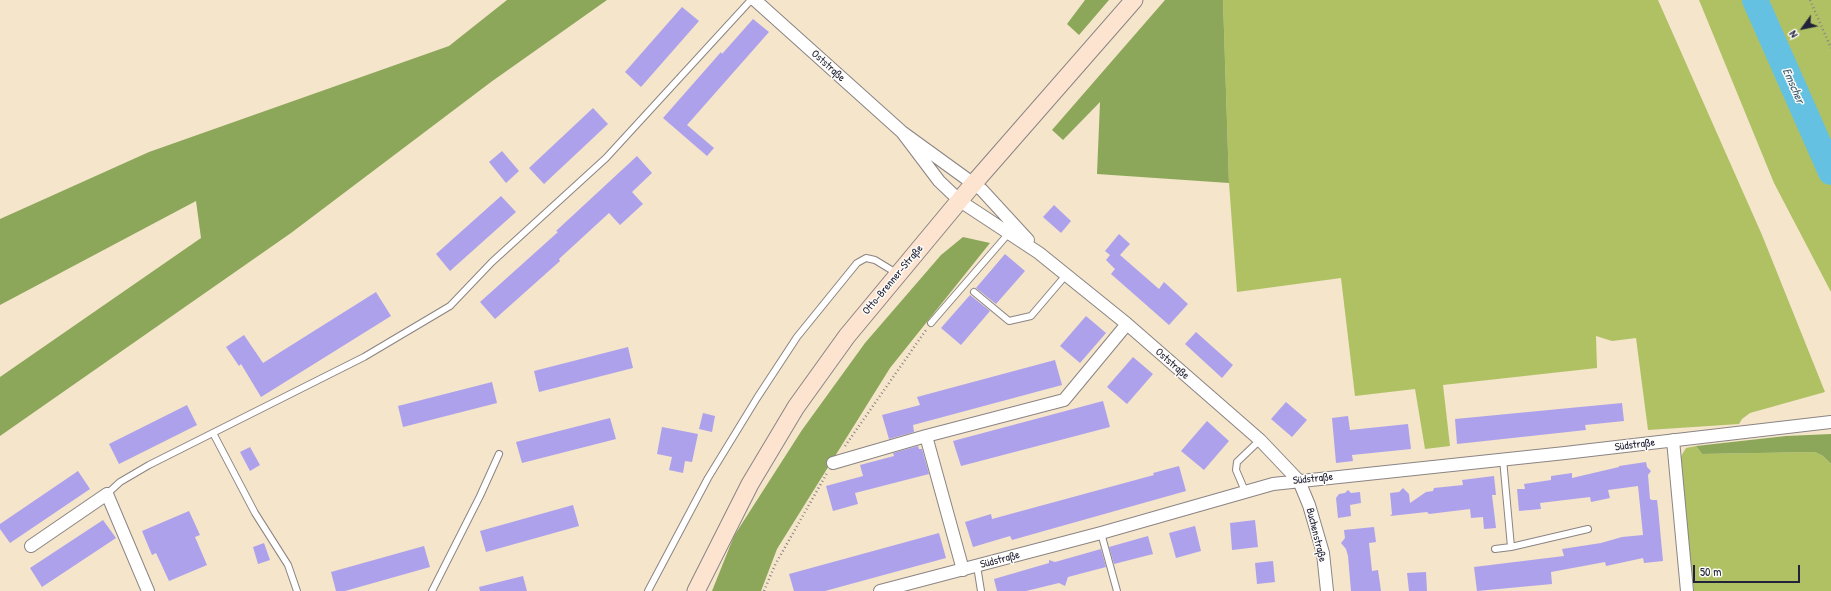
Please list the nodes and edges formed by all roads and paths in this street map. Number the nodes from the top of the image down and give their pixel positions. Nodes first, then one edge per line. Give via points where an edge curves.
1 (751, 0) edge
2 (754, 0) edge
3 (1134, 0) edge
4 (1810, 0) edge
5 (1831, 48) edge
6 (902, 132) junction
7 (974, 183) junction
8 (960, 201) junction
9 (1009, 233) junction
10 (1039, 253) junction
11 (898, 274) junction
12 (1066, 275) junction
13 (974, 292) dead end
14 (931, 323) dead end
15 (1127, 324) junction
16 (1831, 422) edge
17 (213, 433) junction
18 (926, 436) junction
19 (1260, 440) junction
20 (1673, 440) junction
21 (499, 454) dead end
22 (1503, 459) junction
23 (833, 463) dead end
24 (1299, 481) junction
25 (1245, 492) junction
26 (107, 494) junction
27 (1588, 529) dead end
28 (1101, 533) junction
29 (31, 546) dead end
30 (1511, 547) junction
31 (1496, 549) dead end
32 (977, 566) junction
33 (964, 570) junction
34 (894, 589) edge
35 (148, 591) edge
36 (298, 591) edge
37 (432, 591) edge
38 (648, 591) edge
39 (696, 591) edge
40 (880, 591) edge
41 (981, 591) edge
42 (1117, 591) edge
43 (1327, 591) edge
44 (1688, 591) edge

1 - 17 lane via 606,158 492,262 450,306 364,357
2 - 6 street, Oststraße
3 - 7 main road, Otto-Brenner-Straße
4 - 5 path
6 - 7 street, Oststraße
6 - 8 street, Oststraße via 939,181
7 - 8 main road, Otto-Brenner-Straße
7 - 10 street, Oststraße
8 - 9 street, Oststraße
8 - 11 main road, Otto-Brenner-Straße
9 - 10 street, Oststraße
9 - 14 lane
10 - 12 street, Oststraße
11 - 38 lane via 875,260 866,258 857,263 797,337 708,478
11 - 39 main road, Otto-Brenner-Straße via 846,336 796,407 750,484
12 - 13 lane via 1031,316 1009,322
12 - 15 street, Oststraße
15 - 18 street via 1064,400
15 - 19 street, Oststraße
16 - 20 street, Südstraße
17 - 26 lane via 120,482
17 - 36 lane via 255,513 288,565
18 - 23 street
18 - 33 street
19 - 24 street, Oststraße
19 - 25 lane via 1237,462 1236,470
20 - 22 street, Südstraße
20 - 44 street
21 - 37 lane
22 - 24 street, Südstraße
22 - 30 lane
24 - 25 street, Südstraße via 1273,484
24 - 43 street, Buchenstraße via 1323,553
25 - 28 street, Südstraße
26 - 29 street
26 - 35 street
27 - 30 lane
28 - 32 street, Südstraße
28 - 42 lane
30 - 31 lane
32 - 33 street, Südstraße
32 - 41 lane
33 - 34 street, Südstraße
34 - 40 street, Südstraße

